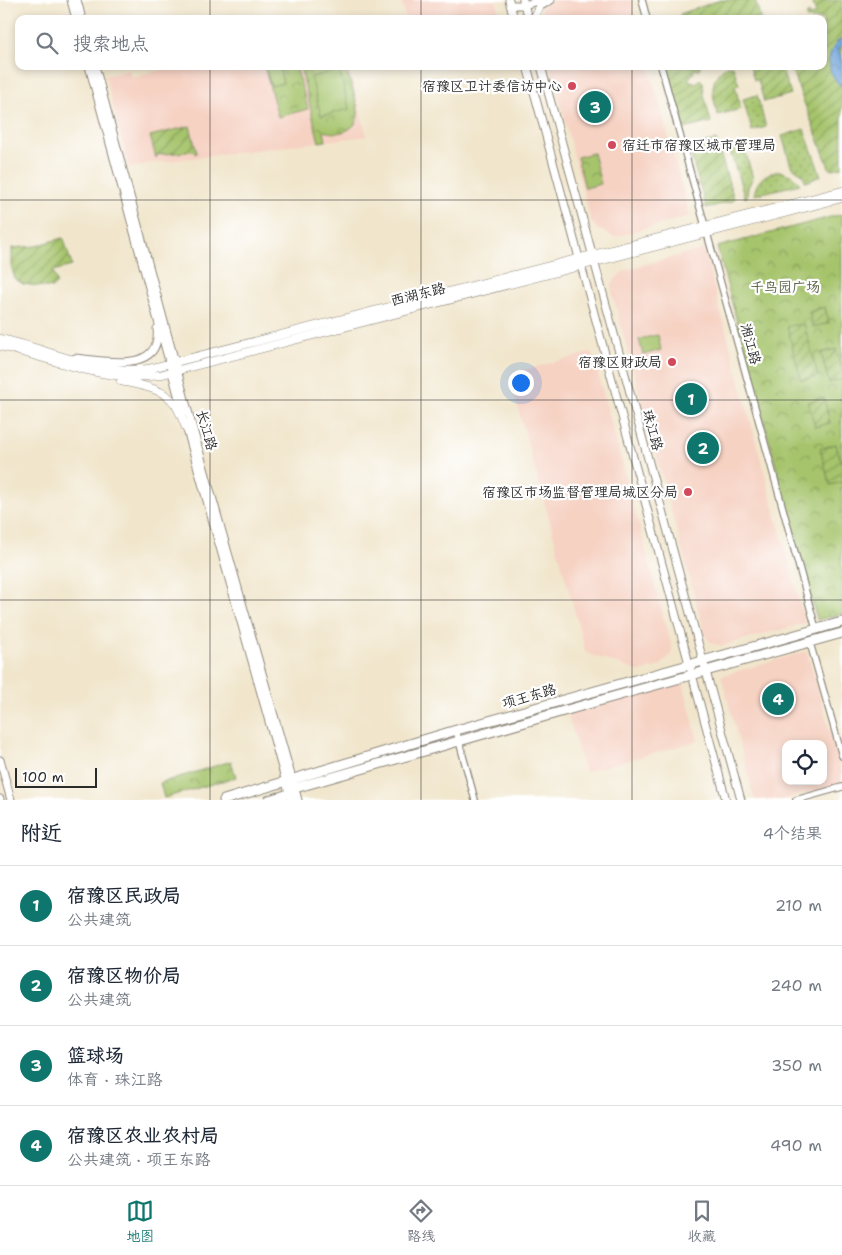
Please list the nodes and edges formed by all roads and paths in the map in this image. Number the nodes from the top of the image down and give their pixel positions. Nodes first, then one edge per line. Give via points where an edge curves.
1 (71, 0) edge
2 (77, 0) edge
3 (541, 0) edge
4 (551, 0) edge
5 (642, 0) edge
6 (522, 2) edge
7 (509, 3) edge
8 (75, 15) edge
9 (81, 15) edge
10 (513, 15) edge
11 (527, 15) edge
12 (535, 15) edge
13 (646, 15) edge
14 (90, 70) edge
15 (96, 70) edge
16 (528, 70) edge
17 (541, 70) edge
18 (662, 70) edge
19 (842, 191) edge
20 (842, 198) edge
21 (706, 228) junction
22 (593, 258) junction
23 (580, 262) junction
24 (154, 304) junction
25 (0, 339) edge
26 (0, 346) edge
27 (62, 357) junction
28 (174, 367) junction
29 (74, 368) junction
30 (187, 430) junction
31 (842, 622) edge
32 (816, 630) junction
33 (842, 633) edge
34 (810, 643) junction
35 (703, 661) junction
36 (689, 665) junction
37 (706, 671) junction
38 (692, 676) junction
39 (454, 731) junction
40 (457, 741) junction
41 (842, 756) edge
42 (0, 760) edge
43 (842, 787) edge
44 (291, 789) edge
45 (11, 800) edge
46 (224, 800) edge
47 (268, 800) edge
48 (298, 800) edge
49 (473, 800) edge
50 (726, 800) edge
51 (740, 800) edge
52 (796, 800) edge

1 - 8 street
2 - 9 street
3 - 6 street
4 - 12 street via 539,7
5 - 13 street
6 - 7 street
6 - 11 street
7 - 10 street
14 - 24 street, 长江路
15 - 28 street, 长江路
16 - 23 street, 珠江路
17 - 22 street, 珠江路
18 - 21 street, 湘江路
19 - 21 main road, 西湖东路
20 - 21 main road, 西湖东路
21 - 22 main road, 西湖东路
21 - 32 street, 湘江路
22 - 23 main road, 西湖东路
22 - 35 street, 珠江路
23 - 28 main road, 西湖东路
23 - 36 street, 珠江路
24 - 27 street via 158,340 147,356 127,363
24 - 28 street, 长江路
25 - 27 main road, 西湖东路
26 - 29 main road, 西湖东路
27 - 28 main road, 西湖东路 via 126,370
28 - 29 main road, 西湖东路 via 131,378
28 - 30 street, 长江路
28 - 44 street, 长江路
29 - 30 main road via 151,388 164,395 176,405
30 - 44 street, 长江路
31 - 32 main road, 项王东路
32 - 35 main road, 项王东路
33 - 34 main road, 项王东路
34 - 37 main road, 项王东路
34 - 41 street
35 - 36 main road, 项王东路
35 - 37 street, 珠江路
36 - 38 street, 珠江路
36 - 39 main road, 项王东路
37 - 38 main road, 项王东路
37 - 51 street, 珠江路
38 - 40 main road, 项王东路
38 - 50 street, 珠江路
39 - 40 street
39 - 44 main road, 项王东路
40 - 44 main road, 项王东路
40 - 49 street
42 - 45 street
43 - 52 street
44 - 46 main road, 项王东路
44 - 47 main road, 项王东路
44 - 48 street, 长江路

